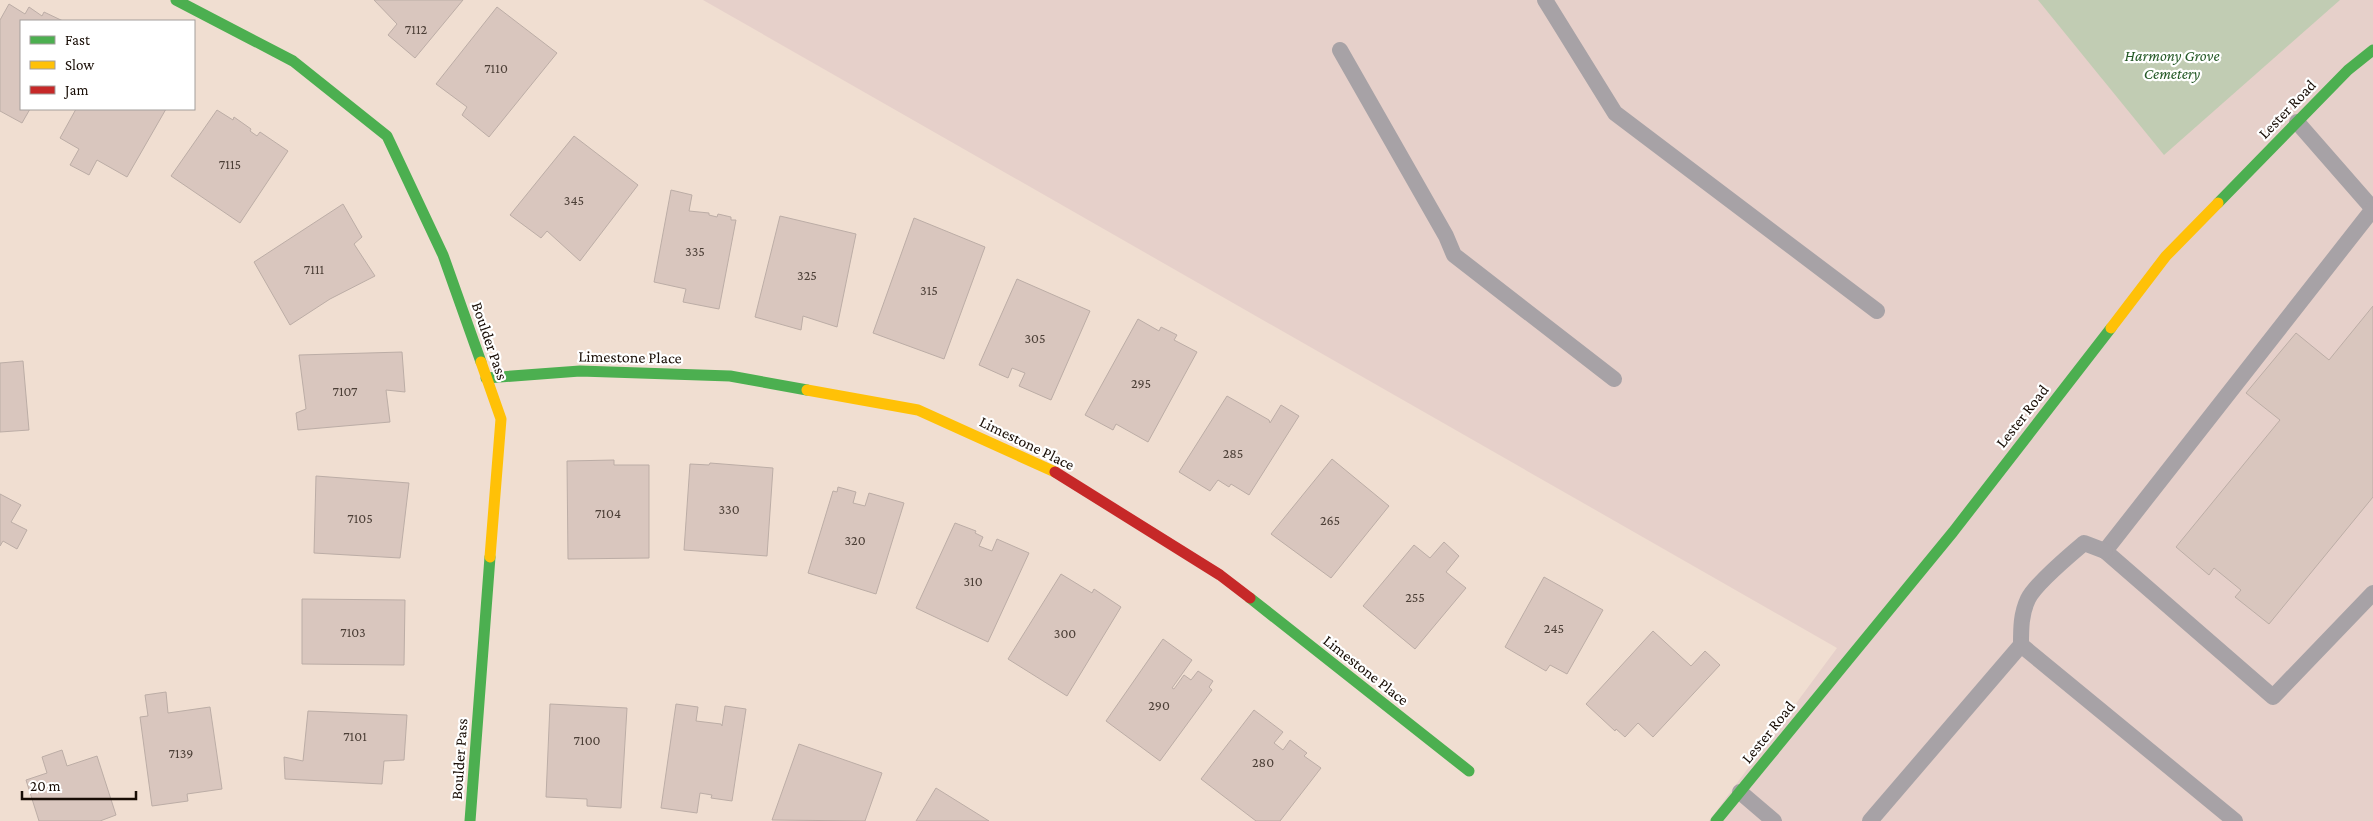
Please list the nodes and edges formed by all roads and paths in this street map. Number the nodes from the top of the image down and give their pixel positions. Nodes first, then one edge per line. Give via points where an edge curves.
1 (176, 0) edge
2 (1545, 0) edge
3 (1340, 50) dead end
4 (2373, 50) edge
5 (2297, 122) junction
6 (2373, 209) edge
7 (1877, 311) dead end
8 (486, 378) junction
9 (1614, 379) dead end
10 (2105, 551) junction
11 (2373, 593) edge
12 (2021, 645) junction
13 (1469, 771) dead end
14 (1740, 792) junction
15 (470, 821) edge
16 (1716, 821) edge
17 (1774, 821) edge
18 (1870, 821) edge
19 (2235, 821) edge

1 - 8 street, Boulder Pass via 293,61 387,136 443,255
2 - 7 lane via 1615,113
3 - 9 lane via 1454,255
4 - 5 street, Lester Road via 2348,70
5 - 6 lane
5 - 14 street, Lester Road via 2166,256 1953,532
6 - 10 lane
8 - 13 street, Limestone Place via 580,371 730,376 918,410 1059,474 1220,575
8 - 15 street, Boulder Pass via 501,419
10 - 11 lane via 2273,697
10 - 12 lane via 2084,543 2062,561 2029,597 2021,619
12 - 18 lane
12 - 19 lane
14 - 16 street, Lester Road
14 - 17 lane

